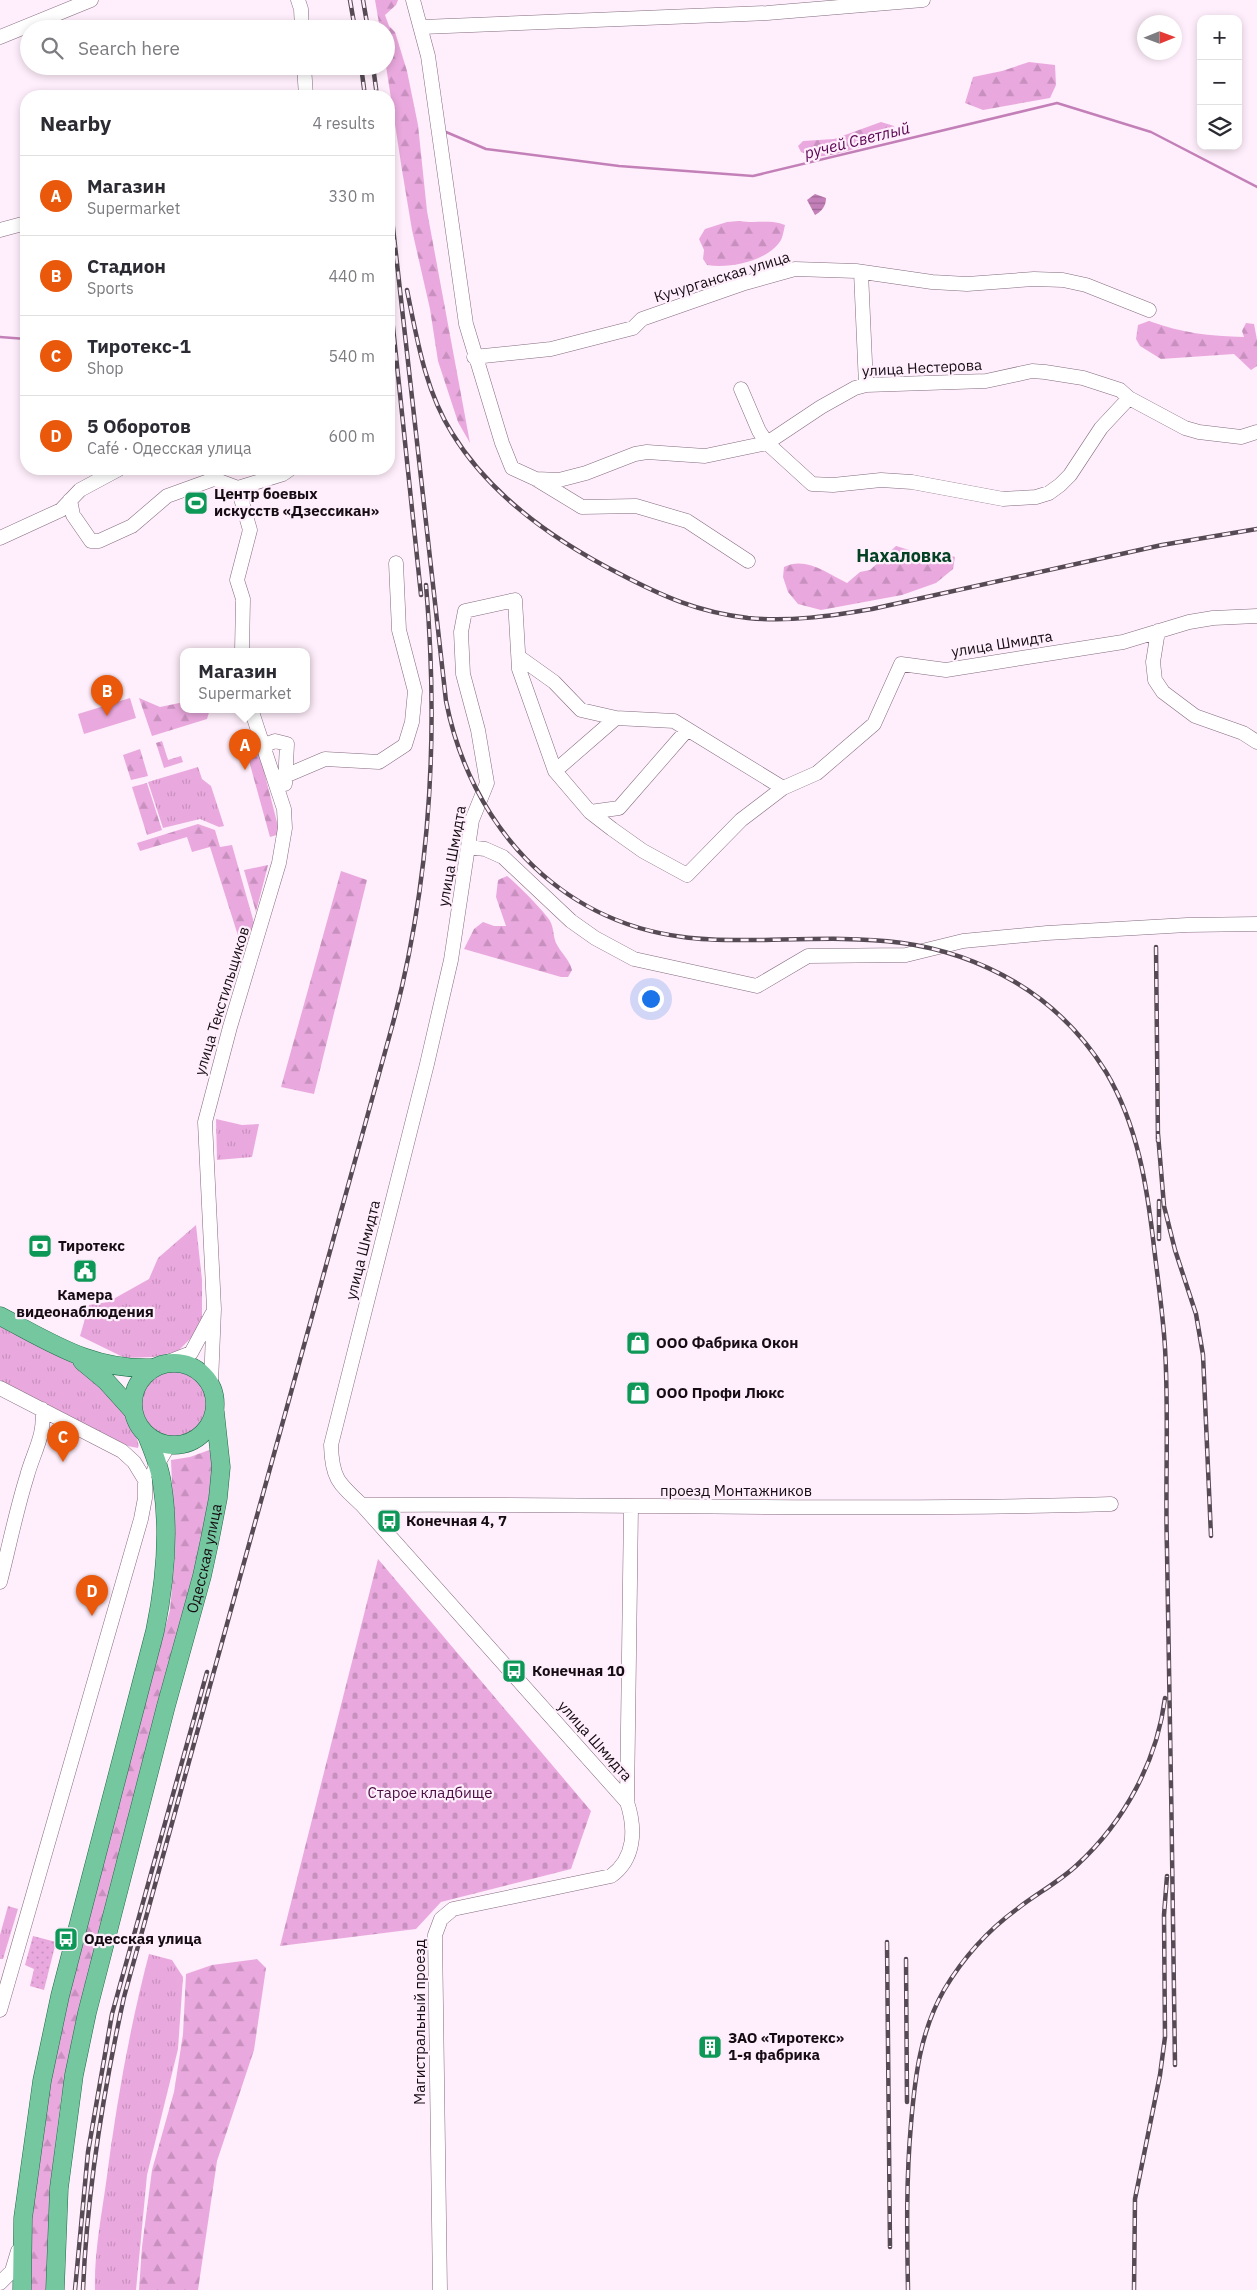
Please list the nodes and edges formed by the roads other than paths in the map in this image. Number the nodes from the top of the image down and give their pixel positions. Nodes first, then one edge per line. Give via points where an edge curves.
1 (92, 0) edge
2 (298, 0) edge
3 (413, 0) edge
4 (923, 0) edge
5 (63, 5) edge
6 (33, 20) edge
7 (302, 20) edge
8 (20, 27) edge
9 (422, 27) junction
10 (0, 37) edge
11 (305, 75) edge
12 (306, 90) edge
13 (20, 224) edge
14 (0, 230) edge
15 (861, 272) junction
16 (1149, 310) dead end
17 (474, 357) junction
18 (866, 385) junction
19 (741, 389) dead end
20 (1130, 398) junction
21 (1257, 432) edge
22 (767, 443) junction
23 (109, 475) edge
24 (280, 475) edge
25 (536, 479) junction
26 (238, 488) junction
27 (70, 500) junction
28 (0, 538) edge
29 (748, 561) dead end
30 (396, 563) dead end
31 (1257, 616) edge
32 (1158, 631) junction
33 (242, 648) edge
34 (519, 657) junction
35 (252, 713) edge
36 (616, 718) junction
37 (687, 730) junction
38 (1257, 742) edge
39 (263, 746) junction
40 (555, 770) junction
41 (285, 776) junction
42 (783, 788) junction
43 (284, 809) junction
44 (590, 812) junction
45 (468, 847) junction
46 (1257, 924) edge
47 (214, 1309) junction
48 (0, 1316) edge
49 (71, 1353) junction
50 (160, 1365) junction
51 (210, 1384) junction
52 (0, 1388) edge
53 (42, 1409) junction
54 (133, 1411) junction
55 (215, 1412) junction
56 (147, 1436) junction
57 (169, 1445) junction
58 (158, 1465) junction
59 (145, 1480) junction
60 (362, 1504) junction
61 (1111, 1504) dead end
62 (631, 1507) junction
63 (0, 1582) edge
64 (627, 1802) junction
65 (0, 2010) edge
66 (23, 2218) junction
67 (0, 2283) edge
68 (22, 2290) edge
69 (55, 2290) edge
70 (440, 2290) edge

1 - 5 street
2 - 7 street
3 - 9 street
4 - 9 street via 767,13
5 - 6 street
8 - 10 street
9 - 17 street via 466,324
11 - 12 street
13 - 14 street
15 - 16 street, Кучурганская улица via 967,284 1034,278 1063,280 1086,285
15 - 17 street, Кучурганская улица via 795,270 745,283 642,319 633,328 551,349
15 - 18 street
17 - 25 street via 512,468
18 - 20 street, улица Нестерова via 986,381 1032,371 1083,378 1120,390
18 - 22 street, улица Нестерова via 855,388
19 - 22 street
20 - 21 street, улица Нестерова via 1199,432 1241,437
20 - 22 street via 1101,428 1070,475 1049,493 1036,497 1003,499 912,482 881,480 812,484
22 - 25 street, улица Нестерова via 705,456 647,452 559,480
23 - 27 street via 80,490
24 - 26 street
25 - 29 street via 582,507 636,506 687,520
26 - 27 street via 214,479 167,496 132,526 99,541 91,541 73,515
26 - 33 street via 250,530 237,580 244,599
27 - 28 street via 61,510
30 - 41 street via 399,630 415,692 412,722 405,745 379,762 324,759
31 - 32 street, улица Шмидта via 1205,619
32 - 38 street via 1153,662 1155,680 1164,692 1195,716
32 - 42 street, улица Шмидта via 1123,642 946,670 902,664 874,724 817,774
34 - 36 street via 554,682 581,710
34 - 40 street, улица Шмидта via 519,670
34 - 45 street, улица Шмидта via 515,600 465,611 461,632 463,674 478,730 487,784 472,820
35 - 39 street, улица Текстильщиков
36 - 37 street via 674,721
36 - 40 street
37 - 42 street
37 - 44 street via 619,808
39 - 41 street via 275,740 287,744
39 - 43 street, улица Текстильщиков
40 - 44 street, улица Шмидта
41 - 43 street
42 - 44 street, улица Шмидта via 741,820 687,875 644,851
43 - 47 street, улица Текстильщиков via 285,828 279,863 230,1027 206,1122
45 - 46 street via 486,849 503,857 571,921 634,959 757,986 808,956 906,954 963,941 1047,933
45 - 60 street, улица Шмидта via 451,960 428,1064 331,1445 331,1464 336,1478
47 - 50 street via 191,1353
47 - 51 street, улица Текстильщиков
48 - 49 main road
49 - 50 main road via 115,1367
49 - 54 main road via 106,1381
50 - 51 main road via 180,1362 192,1366
50 - 54 main road via 138,1382 132,1401
51 - 55 main road via 215,1397
52 - 53 street
53 - 59 street via 122,1451 134,1462
53 - 63 street via 42,1432 26,1476
54 - 56 main road
55 - 57 main road via 207,1428 194,1441
55 - 69 main road, Одесская улица via 221,1467 202,1576 105,1942 74,2075 59,2188
56 - 57 main road
56 - 58 main road
57 - 58 street
58 - 59 street
58 - 66 main road via 163,1490 164,1527 160,1610 60,1996 42,2081
59 - 65 street via 141,1519
60 - 62 street, проезд Монтажников
60 - 64 street, улица Шмидта
61 - 62 street, проезд Монтажников
62 - 64 street, Магистральный проезд
64 - 70 street, Магистральный проезд via 632,1820 631,1849 624,1864 611,1876 463,1905 446,1913 438,1926 434,1951
66 - 67 street via 14,2267
66 - 68 main road

